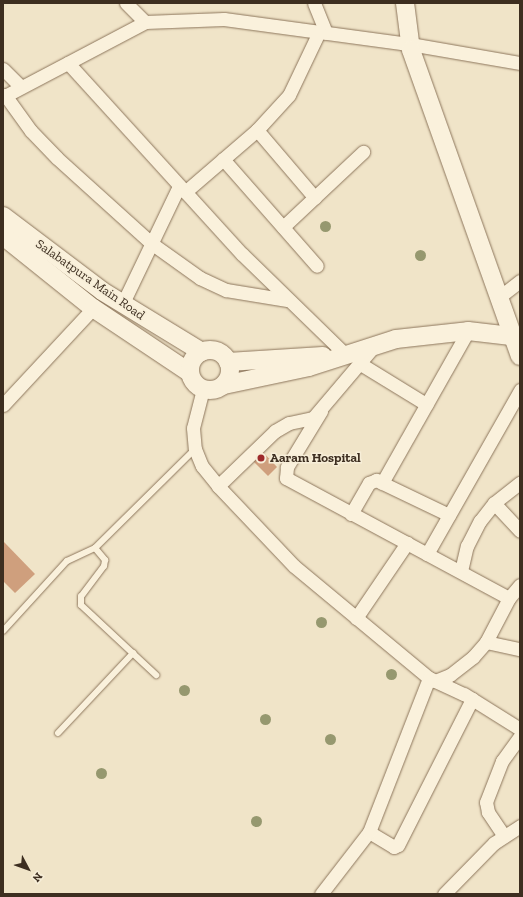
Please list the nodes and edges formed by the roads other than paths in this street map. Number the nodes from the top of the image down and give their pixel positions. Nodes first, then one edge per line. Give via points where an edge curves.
1 (126, 3) edge
2 (314, 3) edge
3 (405, 3) edge
4 (145, 22) junction
5 (323, 32) junction
6 (410, 44) junction
7 (68, 62) junction
8 (520, 63) edge
9 (3, 69) edge
10 (21, 87) junction
11 (4, 96) edge
12 (257, 130) junction
13 (363, 152) dead end
14 (223, 159) junction
15 (182, 189) junction
16 (315, 198) junction
17 (3, 216) edge
18 (283, 227) junction
19 (3, 236) edge
20 (151, 243) junction
21 (317, 266) dead end
22 (520, 281) edge
23 (498, 298) junction
24 (287, 300) junction
25 (122, 305) junction
26 (93, 308) junction
27 (468, 331) junction
28 (515, 336) edge
29 (202, 352) junction
30 (520, 356) edge
31 (346, 358) junction
32 (228, 362) junction
33 (190, 373) junction
34 (224, 385) junction
35 (203, 389) junction
36 (520, 390) edge
37 (426, 404) junction
38 (3, 405) edge
39 (321, 411) junction
40 (195, 449) junction
41 (382, 483) junction
42 (520, 483) edge
43 (218, 486) junction
44 (494, 504) junction
45 (351, 514) junction
46 (449, 515) junction
47 (520, 531) edge
48 (407, 543) junction
49 (94, 548) junction
50 (427, 554) junction
51 (460, 571) junction
52 (520, 585) edge
53 (509, 598) junction
54 (356, 618) junction
55 (3, 631) edge
56 (486, 642) junction
57 (520, 649) edge
58 (133, 653) junction
59 (156, 675) dead end
60 (432, 680) junction
61 (472, 699) junction
62 (520, 729) edge
63 (58, 733) dead end
64 (520, 736) edge
65 (520, 826) edge
66 (369, 832) junction
67 (504, 836) junction
68 (321, 894) edge
69 (444, 894) edge

1 - 4 street
2 - 5 street
3 - 6 street
4 - 5 street via 224,19
4 - 7 street
5 - 6 street
5 - 12 street via 289,95
6 - 8 street
6 - 23 street
7 - 10 street
7 - 15 street
9 - 10 street
10 - 11 street
11 - 20 street via 31,131 57,158
12 - 14 street
12 - 16 street
13 - 16 street
14 - 15 street
14 - 18 street
15 - 20 street
15 - 24 street
16 - 18 street
17 - 25 street, Salabatpura Main Road
18 - 21 street
19 - 26 street, Salabatpura Main Road
20 - 24 street via 200,278 226,290
20 - 25 street
22 - 23 street
23 - 28 street
24 - 31 street
25 - 29 street, Salabatpura Main Road
26 - 33 street, Salabatpura Main Road
26 - 38 street
27 - 28 street
27 - 31 street via 430,334 377,344
27 - 37 street
28 - 30 street
29 - 32 street via 220,353
29 - 33 street via 193,361
31 - 32 street via 305,356
31 - 34 street
31 - 37 street
31 - 39 street
32 - 34 street via 230,374
33 - 35 street via 194,383
34 - 35 street via 214,390
35 - 40 street via 193,428
36 - 46 street
37 - 41 street
39 - 43 street via 313,418 289,423 275,431
39 - 45 street via 287,467 286,478
40 - 43 street via 202,466
40 - 49 lane
41 - 45 street via 371,481
41 - 46 street
42 - 44 street
43 - 54 street via 294,566
44 - 47 street
44 - 51 street via 480,521 467,546
45 - 48 street
46 - 50 street
48 - 50 street
48 - 54 street
49 - 55 lane via 67,561
49 - 58 lane via 105,560 104,566 79,601
50 - 51 street
51 - 53 street
52 - 53 street
53 - 56 street
54 - 60 street
56 - 57 street
56 - 60 street via 473,657 450,675
58 - 59 lane
58 - 63 lane
60 - 61 street
60 - 66 street
61 - 62 street
61 - 66 street via 398,845 394,847
64 - 67 street via 502,760 486,802 488,812
65 - 67 street
66 - 68 street
67 - 69 street

